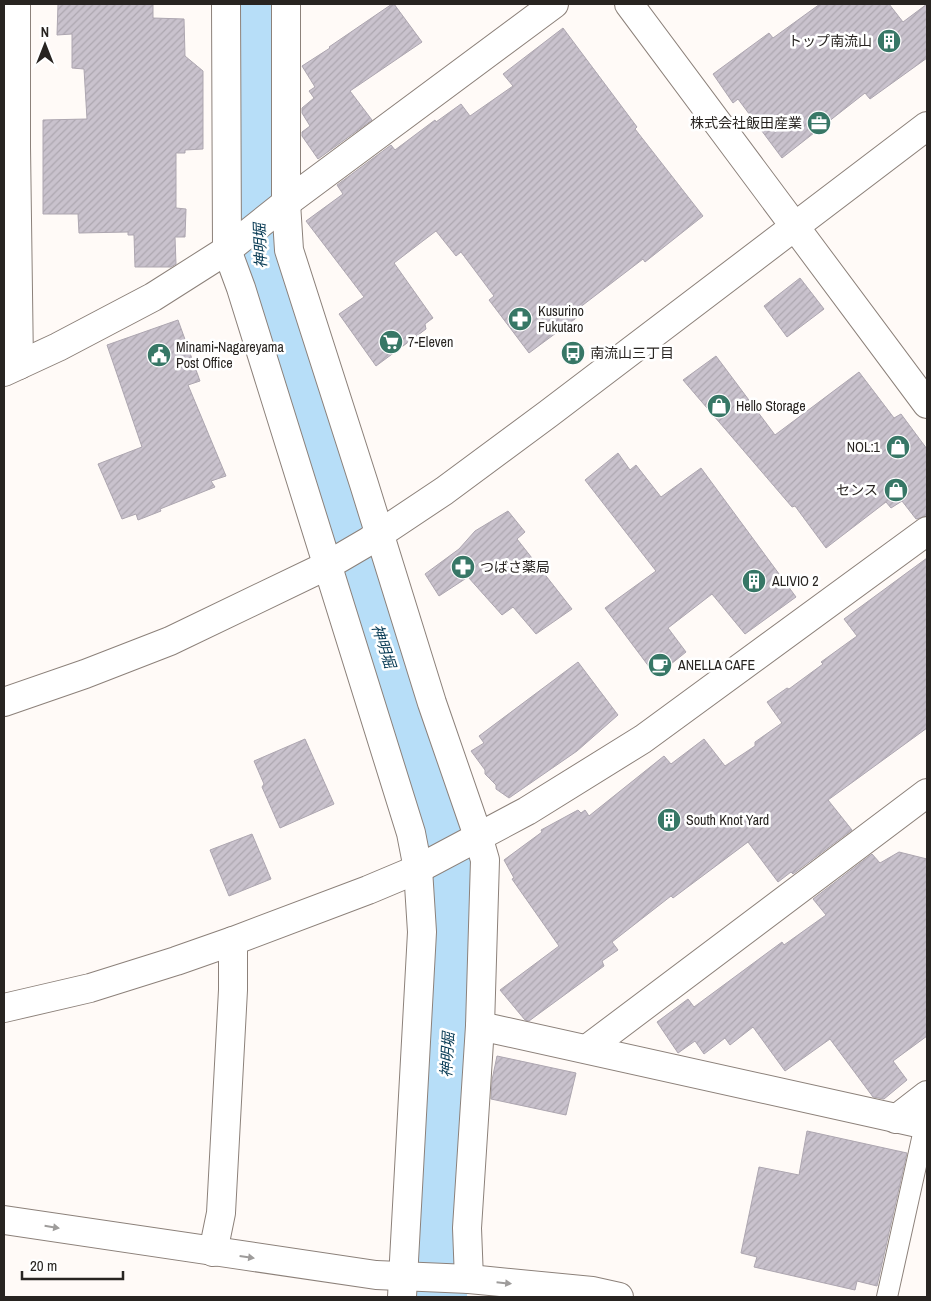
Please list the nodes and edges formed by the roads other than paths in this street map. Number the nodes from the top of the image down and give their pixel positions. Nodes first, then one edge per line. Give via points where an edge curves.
1 (16, 4) edge
2 (226, 4) edge
3 (286, 4) edge
4 (554, 4) edge
5 (629, 4) edge
6 (927, 126) edge
7 (10, 146) edge
8 (286, 202) junction
9 (795, 226) junction
10 (227, 250) junction
11 (11, 368) edge
12 (927, 404) edge
13 (927, 531) edge
14 (375, 538) junction
15 (333, 562) junction
16 (4, 702) edge
17 (927, 793) edge
18 (478, 836) junction
19 (418, 869) junction
20 (233, 941) junction
21 (4, 1008) edge
22 (480, 1026) junction
23 (587, 1049) junction
24 (927, 1095) edge
25 (896, 1119) junction
26 (926, 1125) edge
27 (4, 1220) edge
28 (213, 1252) junction
29 (462, 1279) junction
30 (408, 1284) edge
31 (619, 1297) edge
32 (888, 1297) edge

1 - 7 street
2 - 10 street
3 - 8 street
4 - 8 street
5 - 9 street
6 - 9 street
7 - 11 street
8 - 10 street
8 - 14 street via 289,250
9 - 12 street
9 - 14 street via 548,414
10 - 11 street via 153,298
10 - 15 street
13 - 18 street via 643,739 527,811
14 - 15 street
14 - 18 street
15 - 16 street via 170,641
15 - 19 street via 411,833
17 - 23 street
18 - 19 street
18 - 22 street via 485,860
19 - 20 street
19 - 30 street via 422,932
20 - 21 street via 90,988
20 - 28 street via 221,1213
22 - 23 street
22 - 29 street
23 - 25 street
24 - 25 street
25 - 26 street
26 - 32 lane
27 -> 28 street
28 -> 30 street via 367,1274
29 - 30 street
29 -> 31 street via 592,1291

